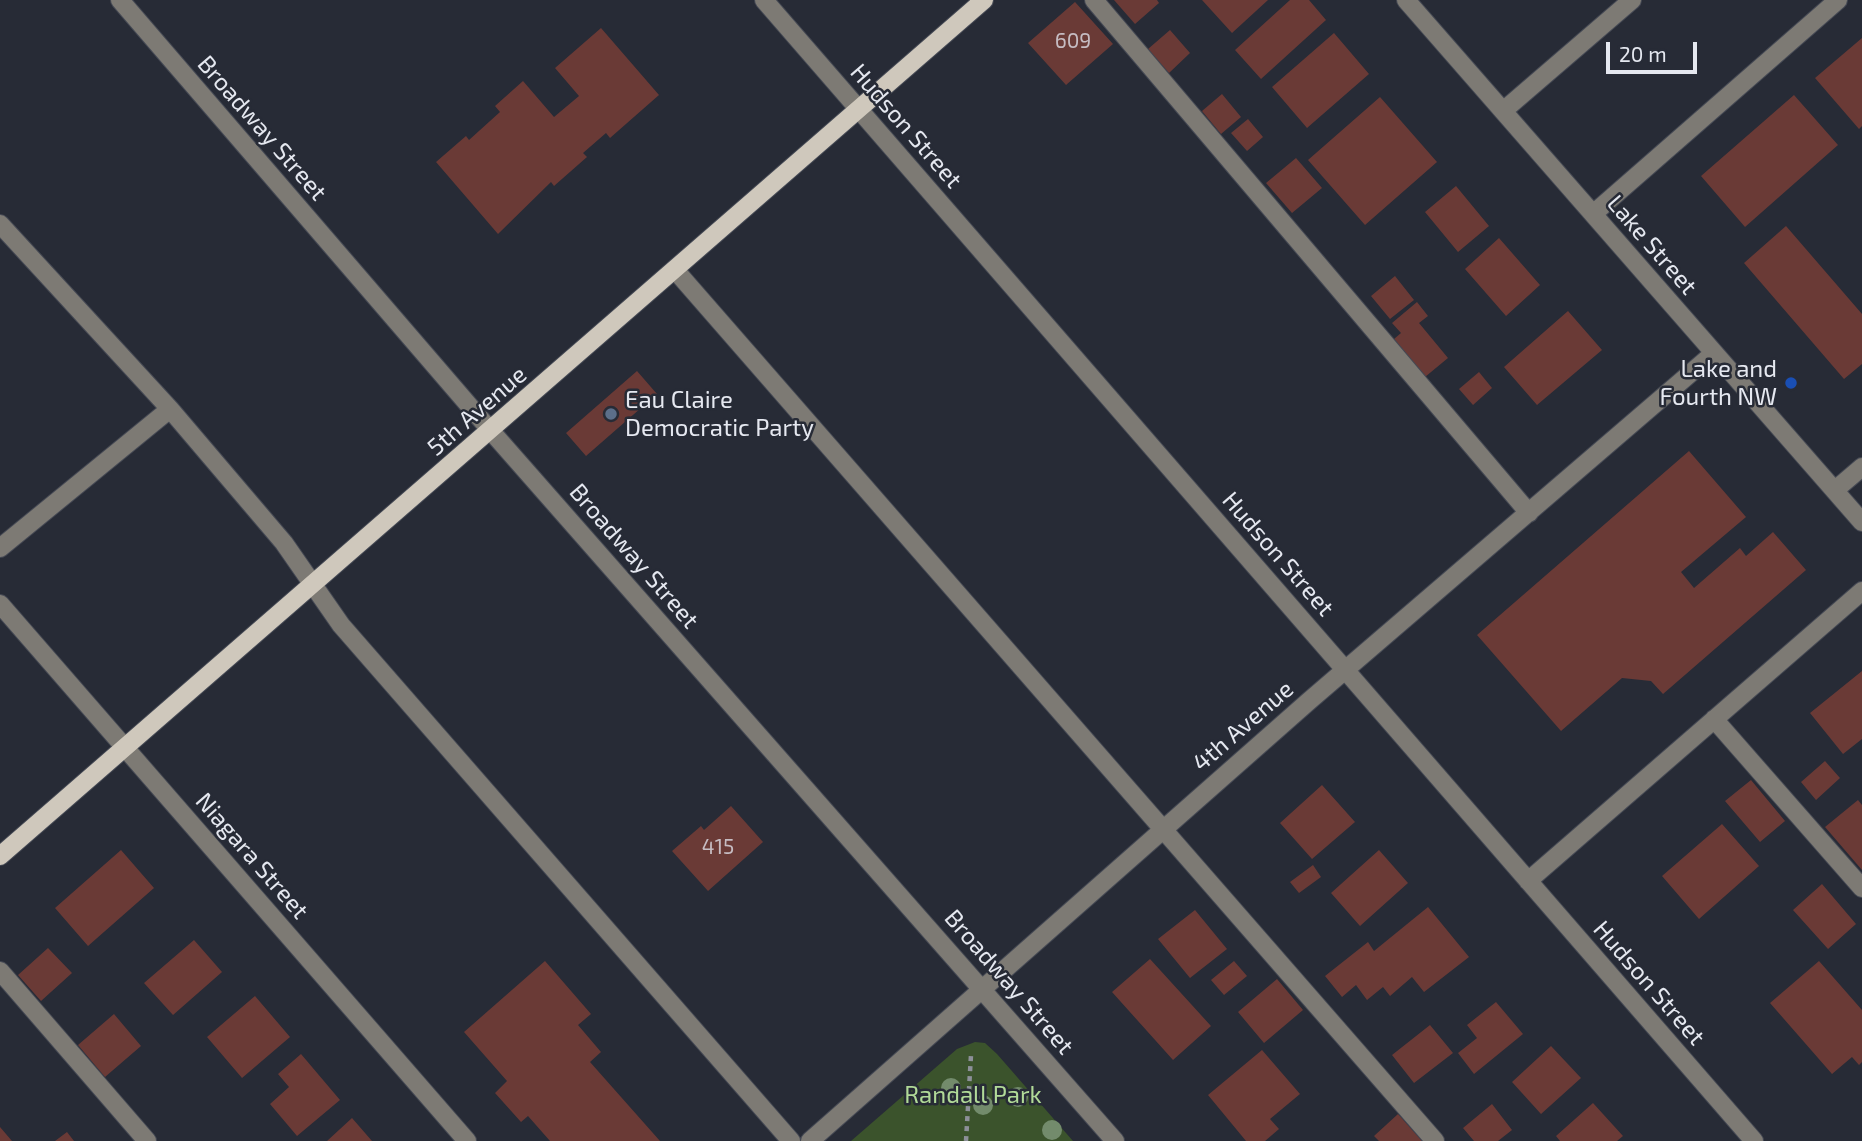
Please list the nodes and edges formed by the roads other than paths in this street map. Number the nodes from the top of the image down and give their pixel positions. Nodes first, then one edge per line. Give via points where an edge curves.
1 (120, 0) edge
2 (764, 0) edge
3 (984, 0) edge
4 (1094, 0) edge
5 (1406, 0) edge
6 (1632, 0) edge
7 (1838, 0) edge
8 (858, 108) junction
9 (1503, 111) junction
10 (1593, 214) junction
11 (0, 224) edge
12 (676, 271) junction
13 (1714, 353) junction
14 (170, 409) junction
15 (491, 431) junction
16 (1862, 467) edge
17 (1835, 491) junction
18 (1529, 513) junction
19 (1862, 522) edge
20 (0, 548) edge
21 (313, 585) junction
22 (1862, 591) edge
23 (0, 604) edge
24 (1346, 669) junction
25 (1714, 719) junction
26 (125, 748) junction
27 (1163, 829) junction
28 (0, 856) edge
29 (1528, 881) junction
30 (1862, 888) edge
31 (0, 971) edge
32 (984, 990) junction
33 (147, 1141) edge
34 (467, 1141) edge
35 (791, 1141) edge
36 (810, 1141) edge
37 (1115, 1141) edge
38 (1435, 1141) edge
39 (1754, 1141) edge

1 - 15 street, Broadway Street
2 - 8 street, Hudson Street
3 - 8 main road, 5th Avenue
4 - 18 street
5 - 9 street, Lake Street
6 - 9 street
7 - 10 street
8 - 12 main road, 5th Avenue
8 - 24 street, Hudson Street
9 - 10 street, Lake Street
10 - 13 street, Lake Street
11 - 14 street
12 - 15 main road, 5th Avenue
12 - 27 street
13 - 17 street, Lake Street
13 - 18 street, 4th Avenue
14 - 20 street
14 - 21 street via 284,543
15 - 21 main road, 5th Avenue
15 - 32 street, Broadway Street
16 - 17 street
17 - 19 street, Lake Street
18 - 24 street, 4th Avenue
21 - 26 main road, 5th Avenue
21 - 35 street via 341,625
22 - 25 street
23 - 26 street, Niagara Street
24 - 27 street, 4th Avenue
24 - 29 street, Hudson Street
25 - 29 street
25 - 30 street
26 - 28 main road, 5th Avenue
26 - 34 street, Niagara Street
27 - 32 street, 4th Avenue
27 - 38 street
29 - 39 street, Hudson Street
31 - 33 street
32 - 36 street, 4th Avenue
32 - 37 street, Broadway Street

